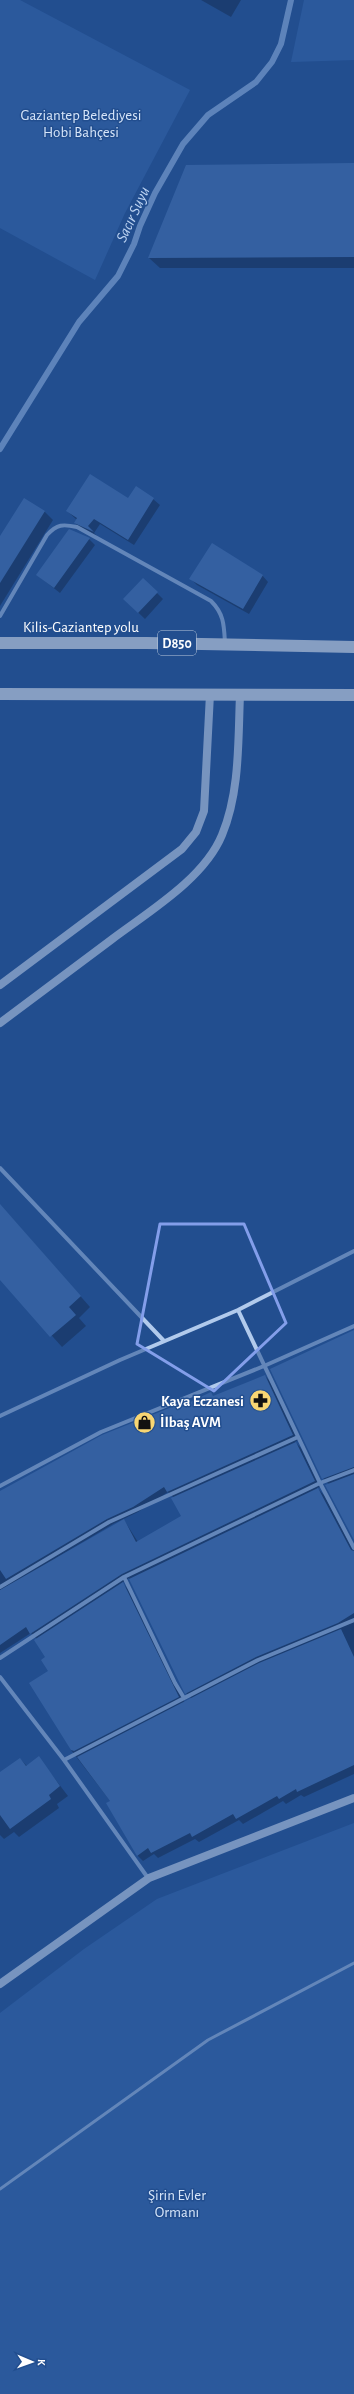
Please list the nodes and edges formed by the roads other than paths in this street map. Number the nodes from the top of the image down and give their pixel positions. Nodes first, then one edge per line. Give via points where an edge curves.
1 (0, 616) edge
2 (0, 643) edge
3 (225, 644) junction
4 (354, 647) edge
5 (0, 694) edge
6 (210, 694) junction
7 (240, 695) junction
8 (354, 695) edge
9 (0, 985) edge
10 (0, 1023) edge
11 (0, 1168) edge
12 (354, 1251) edge
13 (238, 1310) junction
14 (354, 1326) edge
15 (164, 1342) junction
16 (264, 1366) junction
17 (0, 1416) edge
18 (298, 1437) junction
19 (354, 1470) edge
20 (320, 1483) junction
21 (0, 1486) edge
22 (354, 1548) edge
23 (124, 1577) junction
24 (0, 1586) edge
25 (354, 1620) edge
26 (0, 1658) edge
27 (0, 1677) edge
28 (184, 1698) junction
29 (64, 1760) junction
30 (354, 1798) edge
31 (149, 1878) junction
32 (354, 1963) edge
33 (0, 1984) edge
34 (0, 2188) edge

1 - 3 street via 47,535 54,527 64,524 77,527 211,601 220,610 224,619
2 - 3 highway, Kilis-Gaziantep yolu / D850
3 - 4 highway, Kilis-Gaziantep yolu / D850
5 - 6 highway
6 - 7 highway
6 - 9 street via 205,800 201,821 189,841 182,850
7 - 8 highway
7 - 10 street via 237,770 231,807 222,836 210,857 177,890
11 - 15 street
12 - 13 street
13 - 15 street
13 - 16 street
14 - 16 street
15 - 17 street
16 - 18 street
16 - 21 street via 101,1432
18 - 20 street
18 - 24 street via 109,1522
19 - 20 street
20 - 22 street
20 - 23 street
23 - 26 street
23 - 28 street
25 - 28 street via 258,1660
27 - 29 street
28 - 29 street
29 - 31 street
30 - 31 street
31 - 33 street
32 - 34 lane via 208,2040

